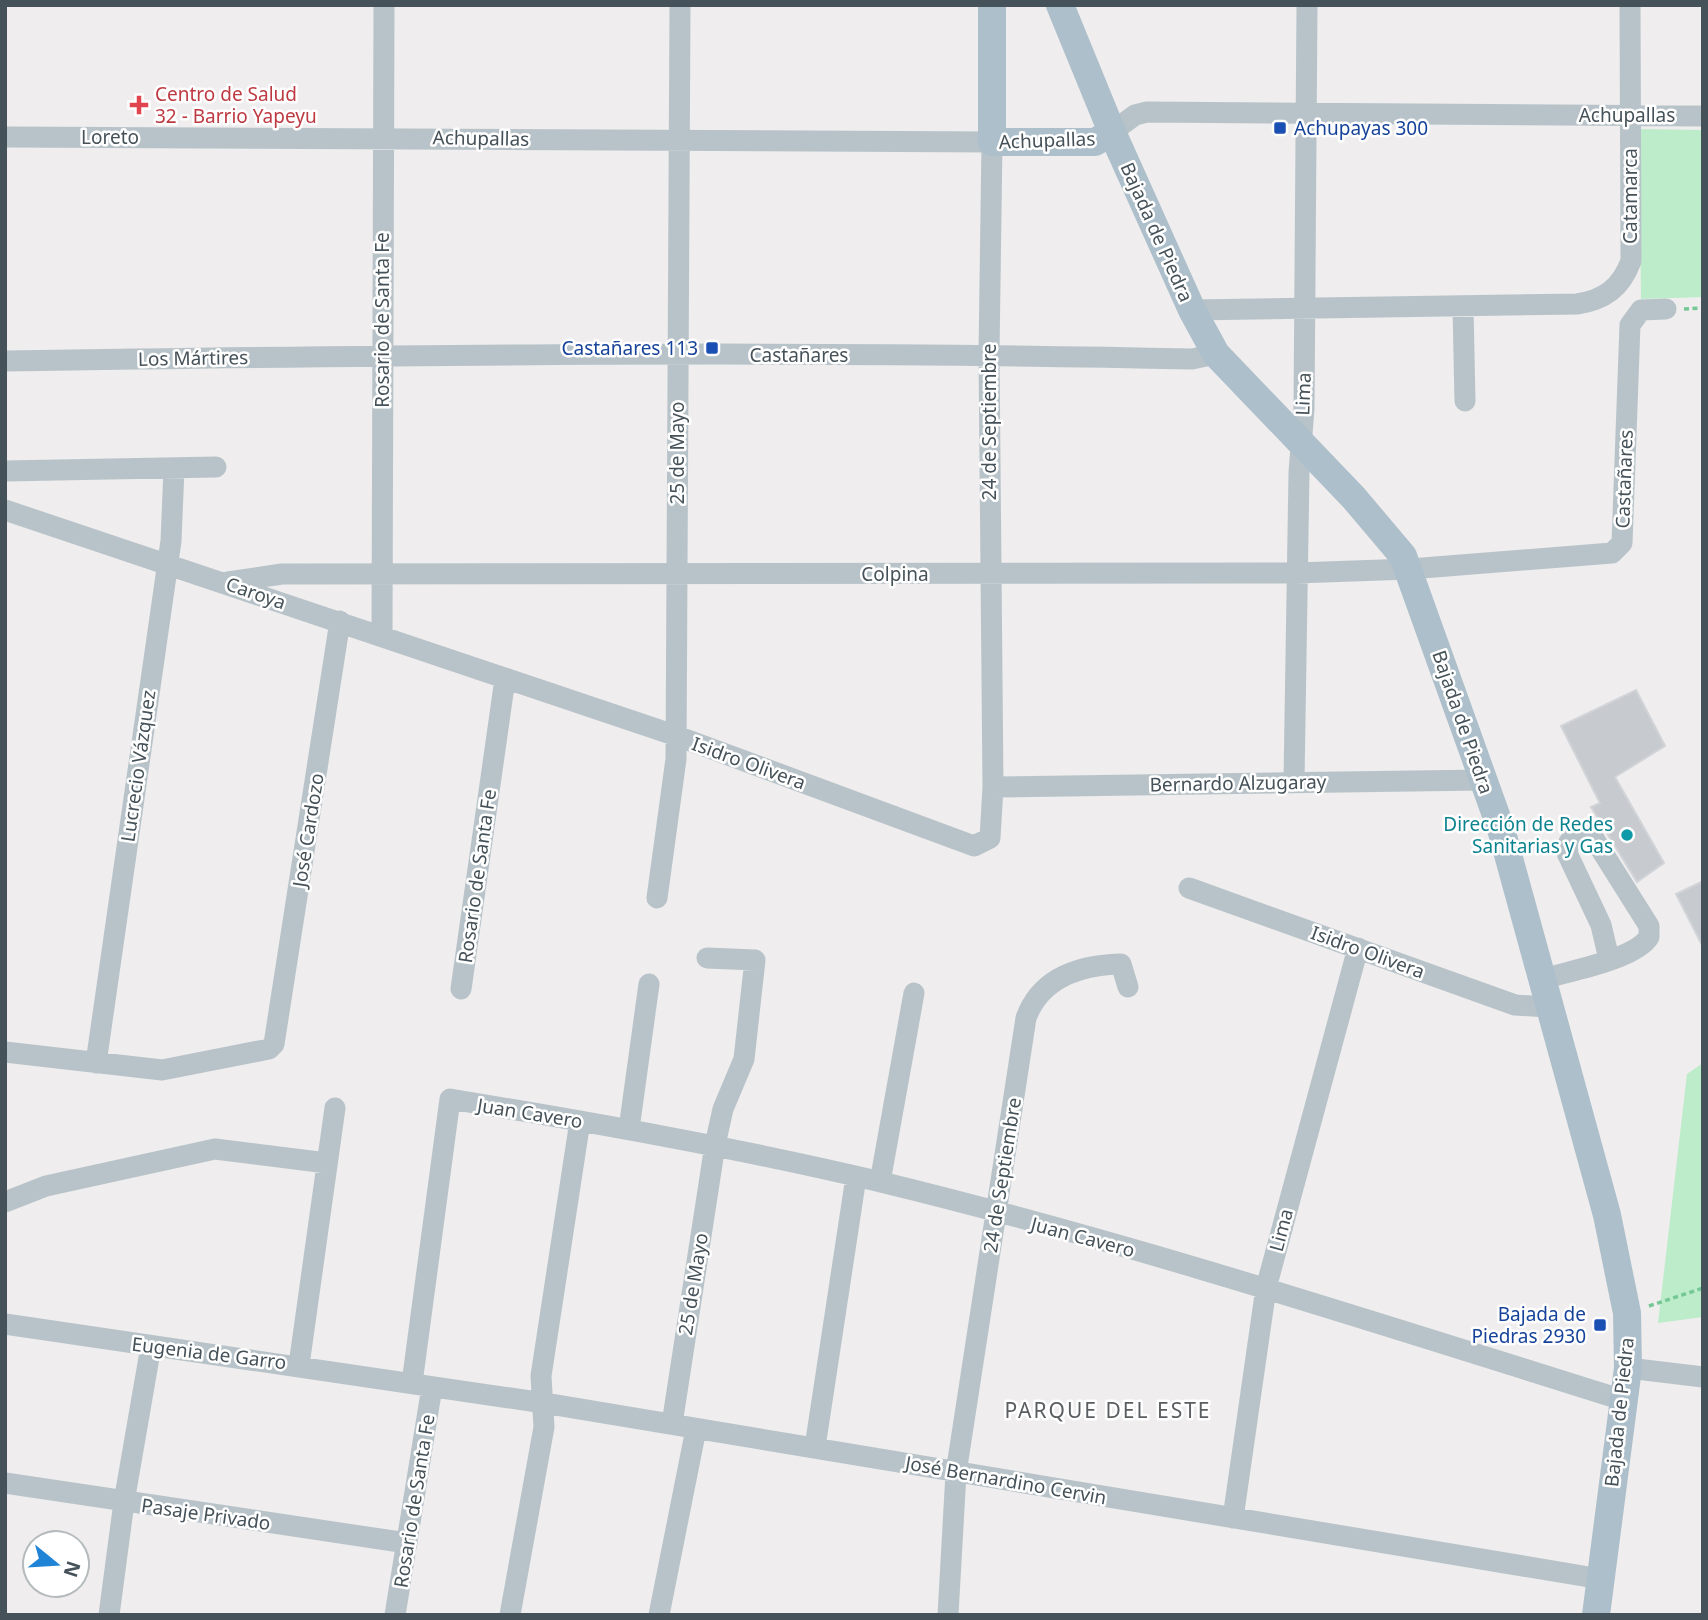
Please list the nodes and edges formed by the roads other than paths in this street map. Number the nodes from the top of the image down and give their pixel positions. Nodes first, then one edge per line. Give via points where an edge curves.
1 (384, 5) edge
2 (680, 5) edge
3 (992, 5) edge
4 (1060, 5) edge
5 (1307, 5) edge
6 (1630, 5) edge
7 (1305, 114) junction
8 (1629, 115) junction
9 (1703, 116) edge
10 (1112, 132) junction
11 (5, 137) edge
12 (384, 137) junction
13 (680, 141) junction
14 (992, 142) junction
15 (1464, 307) junction
16 (1305, 308) junction
17 (1666, 309) dead end
18 (1192, 310) junction
19 (989, 354) junction
20 (1216, 354) junction
21 (382, 355) junction
22 (677, 355) junction
23 (5, 360) edge
24 (1465, 401) dead end
25 (1300, 442) junction
26 (216, 467) dead end
27 (174, 469) junction
28 (5, 471) edge
29 (5, 510) edge
30 (167, 564) junction
31 (1410, 569) junction
32 (380, 573) junction
33 (1296, 573) junction
34 (676, 574) junction
35 (989, 574) junction
36 (226, 583) junction
37 (340, 621) junction
38 (382, 635) junction
39 (505, 679) junction
40 (677, 736) junction
41 (1484, 779) junction
42 (1294, 782) junction
43 (993, 787) junction
44 (990, 838) joint
45 (1189, 888) dead end
46 (657, 898) dead end
47 (1358, 948) junction
48 (708, 958) dead end
49 (1609, 959) junction
50 (1540, 980) junction
51 (649, 984) dead end
52 (1128, 986) dead end
53 (461, 989) dead end
54 (914, 993) dead end
55 (1548, 1007) junction
56 (5, 1052) edge
57 (96, 1063) junction
58 (450, 1099) joint
59 (335, 1108) dead end
60 (580, 1121) junction
61 (629, 1129) junction
62 (715, 1145) junction
63 (327, 1163) junction
64 (856, 1177) junction
65 (880, 1182) junction
66 (5, 1202) edge
67 (996, 1213) junction
68 (1266, 1288) junction
69 (5, 1324) edge
70 (151, 1346) junction
71 (299, 1365) junction
72 (1628, 1368) junction
73 (1703, 1377) edge
74 (422, 1385) junction
75 (1623, 1400) junction
76 (544, 1403) junction
77 (672, 1424) junction
78 (696, 1429) junction
79 (814, 1447) junction
80 (957, 1472) junction
81 (5, 1483) edge
82 (124, 1502) junction
83 (1233, 1518) junction
84 (407, 1543) junction
85 (1601, 1579) junction
86 (109, 1615) edge
87 (395, 1615) edge
88 (510, 1615) edge
89 (659, 1615) edge
90 (948, 1615) edge
91 (1596, 1615) edge

1 - 12 street, Rosario de Santa Fe
2 - 13 street, 25 de Mayo
3 - 14 main road, 24 de Septiembre
4 - 10 main road, Bajada de Piedra
5 - 7 street, Lima
6 - 8 street, Catamarca
7 - 8 street, Achupallas
7 - 10 street, Achupallas via 1147,112
7 - 16 street, Lima
8 - 9 street, Achupallas
8 - 15 street, Catamarca via 1631,261 1612,292 1591,302
10 - 14 main road, Achupallas via 1095,142
10 - 18 main road, Bajada de Piedra
11 - 12 street, Loreto
12 - 13 street, Achupallas
12 - 21 street, Rosario de Santa Fe
13 - 14 street, Achupallas
13 - 22 street, 25 de Mayo
14 - 19 street, 24 de Septiembre
15 - 16 street
15 - 24 street
16 - 18 street
16 - 25 street, Lima
17 - 31 street, Castañares via 1641,310 1630,325 1619,549
18 - 20 main road, Bajada de Piedra
19 - 20 street, Castañares via 1192,359
19 - 22 street, Castañares
19 - 35 street, 24 de Septiembre
20 - 25 main road, Bajada de Piedra
21 - 22 street, Castañares
21 - 23 street, Los Mártires
21 - 32 street, Rosario de Santa Fe
22 - 34 street, 25 de Mayo
25 - 31 main road, Bajada de Piedra via 1384,530
25 - 33 street, Lima
26 - 27 street
27 - 28 street
27 - 30 street, Lucrecio Vázquez
29 - 30 street, Caroya
30 - 36 street, Caroya
30 - 57 street, Lucrecio Vázquez
31 - 33 street, Colpina
31 - 41 main road, Bajada de Piedra
32 - 34 street, Colpina
32 - 36 street, Colpina via 282,574
32 - 38 street, Rosario de Santa Fe
33 - 35 street, Colpina
33 - 42 street, Lima
34 - 35 street, Colpina
34 - 40 street, 25 de Mayo
35 - 43 street, 24 de Septiembre
36 - 37 street, Caroya
37 - 38 street, Caroya
37 - 57 street, José Cardozo via 276,1038 269,1049 175,1069
38 - 39 street, Caroya
39 - 40 street, Isidro Olivera
39 - 53 street, Rosario de Santa Fe
40 - 44 street, Isidro Olivera via 974,846
40 - 46 street, 25 de Mayo via 675,782
41 - 42 street, Bernardo Alzugaray
41 - 50 main road, Bajada de Piedra
42 - 43 street, Bernardo Alzugaray
43 - 44 street, 24 de Septiembre
45 - 47 street, Isidro Olivera
47 - 55 street, Isidro Olivera via 1515,1005
47 - 68 street, Lima
48 - 62 street, 25 de Mayo via 755,960 744,1059 723,1109
49 - 49 street via 1644,944 1649,926 1592,837 1579,833 1569,842 1567,853 1601,925
49 - 50 street
50 - 55 main road, Bajada de Piedra
51 - 61 street
52 - 67 street, 24 de Septiembre via 1121,964 1108,965 1058,978 1031,1004
54 - 65 street
55 - 72 main road, Bajada de Piedra via 1607,1215 1627,1313
56 - 57 street
58 - 60 street, Juan Cavero
58 - 74 street, Rosario de Santa Fe
59 - 63 street
60 - 61 street, Juan Cavero
60 - 76 street via 541,1376
61 - 62 street, Juan Cavero
62 - 64 street, Juan Cavero
62 - 77 street, 25 de Mayo
63 - 66 street via 215,1149 46,1186
63 - 71 street
64 - 65 street, Juan Cavero
64 - 79 street
65 - 67 street, Juan Cavero
67 - 68 street, Juan Cavero
67 - 80 street, 24 de Septiembre
68 - 75 street, Juan Cavero
68 - 83 street, Lima
69 - 70 street, Eugenia de Garro
70 - 71 street, Eugenia de Garro
70 - 82 street
71 - 74 street, Eugenia de Garro
72 - 73 street
72 - 75 main road, Bajada de Piedra
74 - 76 street, José Bernardino Cervin
74 - 84 street, Rosario de Santa Fe
75 - 85 main road, Bajada de Piedra
76 - 77 street, José Bernardino Cervin
76 - 88 street via 544,1427
77 - 78 street, José Bernardino Cervin
78 - 79 street, José Bernardino Cervin
78 - 89 street
79 - 80 street, José Bernardino Cervin
80 - 83 street, José Bernardino Cervin
80 - 90 street, 24 de Septiembre
81 - 82 street, Pasaje Privado
82 - 84 street, Pasaje Privado
82 - 86 street
83 - 85 street, José Bernardino Cervin
84 - 87 street, Rosario de Santa Fe
85 - 91 main road, Bajada de Piedra

